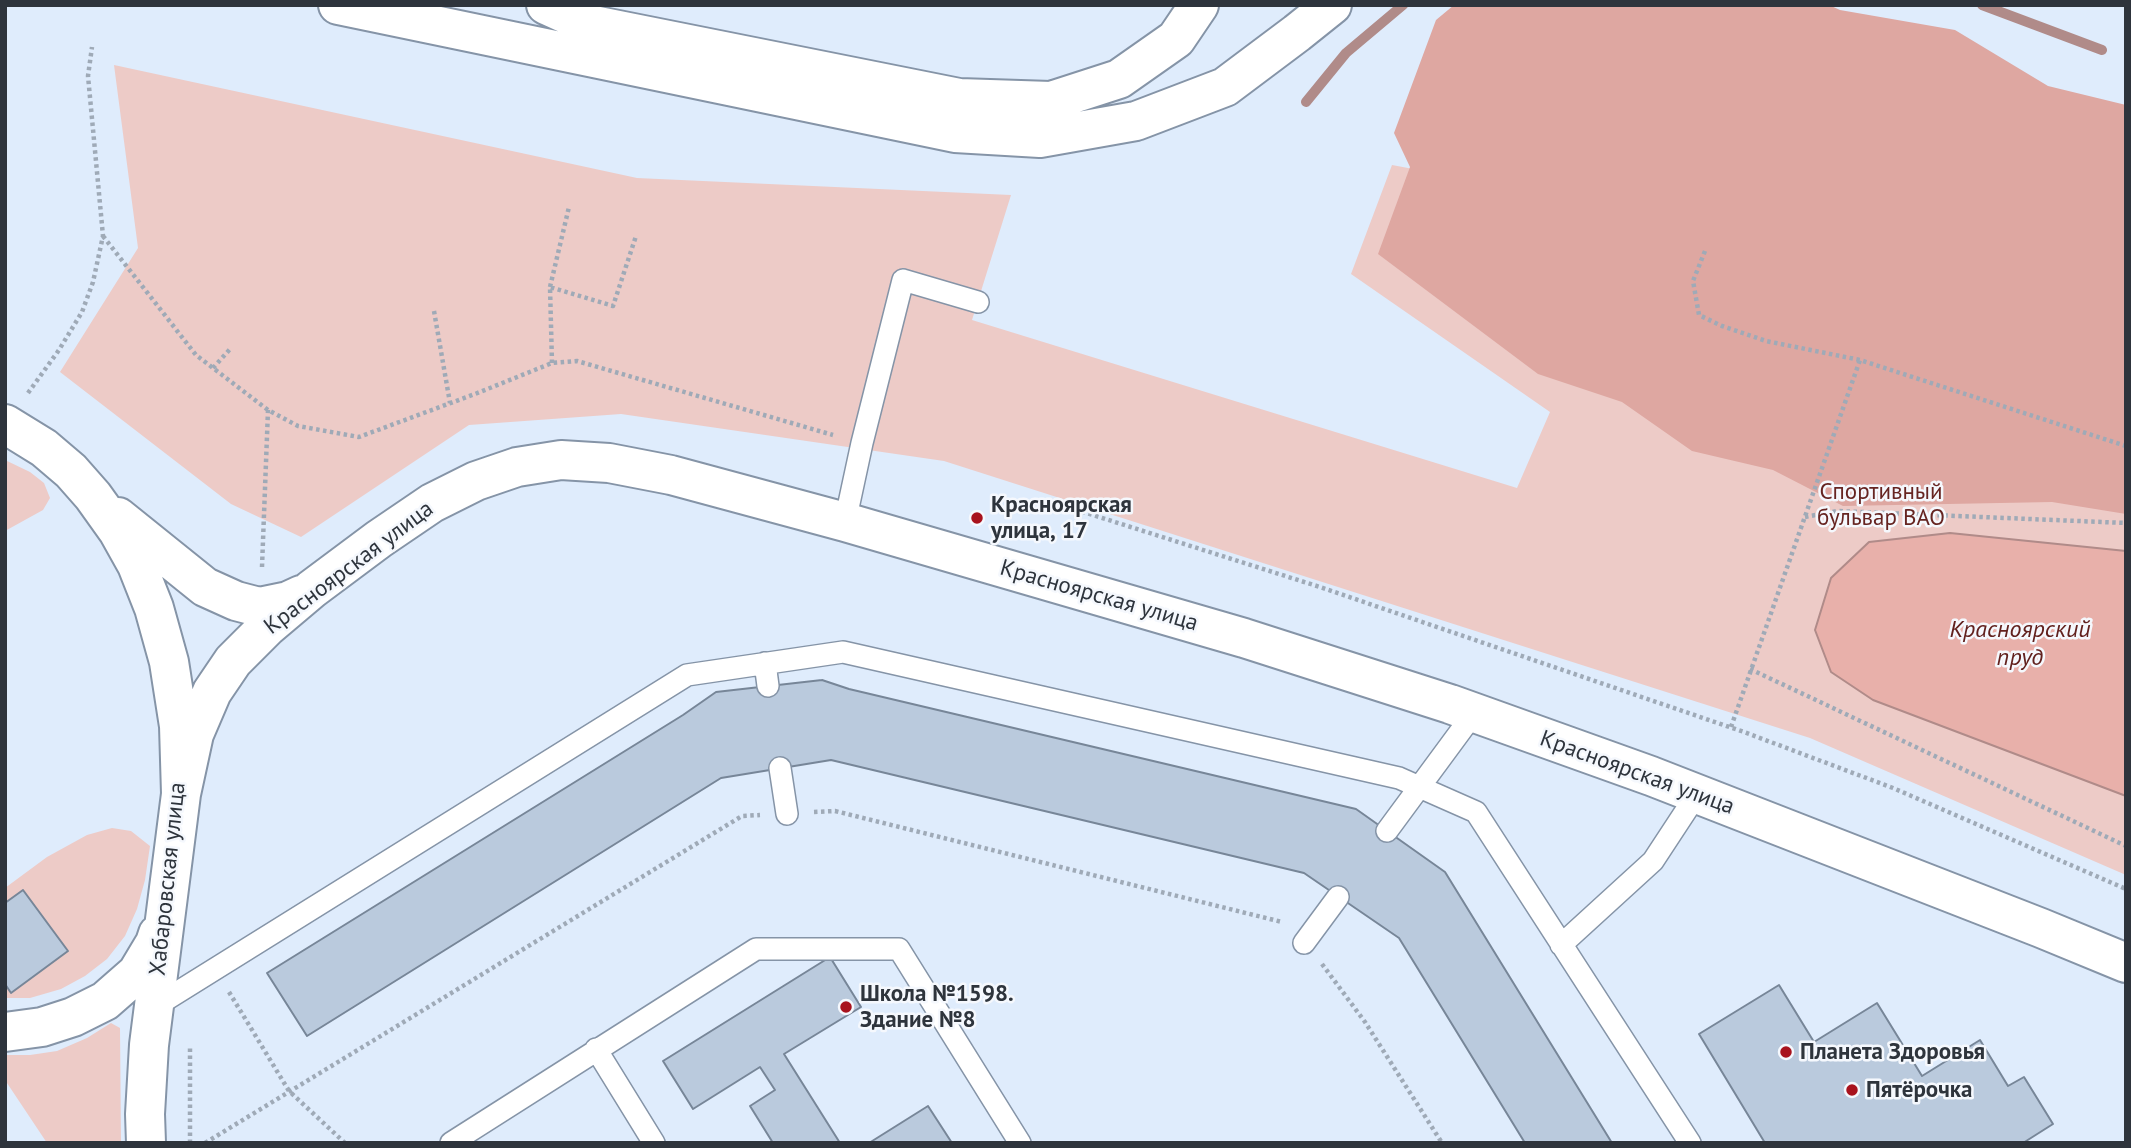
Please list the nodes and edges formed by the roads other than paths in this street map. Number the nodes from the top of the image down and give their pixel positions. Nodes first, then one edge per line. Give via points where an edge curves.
1 (338, 5) edge
2 (546, 5) edge
3 (1199, 5) edge
4 (1332, 5) edge
5 (978, 302) dead end
6 (13, 413) edge
7 (93, 496) junction
8 (845, 522) junction
9 (312, 589) junction
10 (765, 663) junction
11 (768, 686) dead end
12 (1474, 713) junction
13 (780, 768) dead end
14 (1420, 786) junction
15 (181, 794) junction
16 (1697, 794) junction
17 (787, 814) dead end
18 (1387, 831) dead end
19 (1338, 897) dead end
20 (166, 909) junction
21 (1304, 943) dead end
22 (1560, 945) junction
23 (2126, 963) edge
24 (154, 1007) junction
25 (5, 1032) edge
26 (596, 1049) junction
27 (146, 1143) edge
28 (452, 1143) edge
29 (654, 1143) edge
30 (1020, 1143) edge
31 (1690, 1143) edge

1 - 4 main road via 955,133 1040,138 1136,121 1225,87
2 - 3 main road via 588,24 959,98 1051,101 1119,79 1176,38
5 - 8 lane via 903,281
6 - 7 main road, Хабаровская улица
7 - 9 main road via 205,587 236,601 259,607 288,601
7 - 15 main road, Хабаровская улица via 137,565 154,608 179,726
8 - 9 main road, Красноярская улица via 671,475 609,463 561,460 517,467 432,503
8 - 12 main road, Красноярская улица via 1244,638
9 - 15 main road, Красноярская улица via 233,661 212,692 194,734
10 - 11 lane
10 - 14 lane via 843,652
10 - 24 lane via 687,676
12 - 14 lane
12 - 16 main road, Красноярская улица
13 - 17 lane
14 - 18 lane
14 - 22 lane via 1476,812
15 - 20 main road, Хабаровская улица
16 - 22 lane via 1653,861 1611,911
16 - 23 main road, Красноярская улица
19 - 21 lane
20 - 24 main road, Хабаровская улица
20 - 25 main road via 155,943 136,973 105,1001 42,1027
22 - 31 lane
24 - 27 main road, Хабаровская улица
26 - 28 lane
26 - 29 lane
26 - 30 lane via 756,950 899,948

